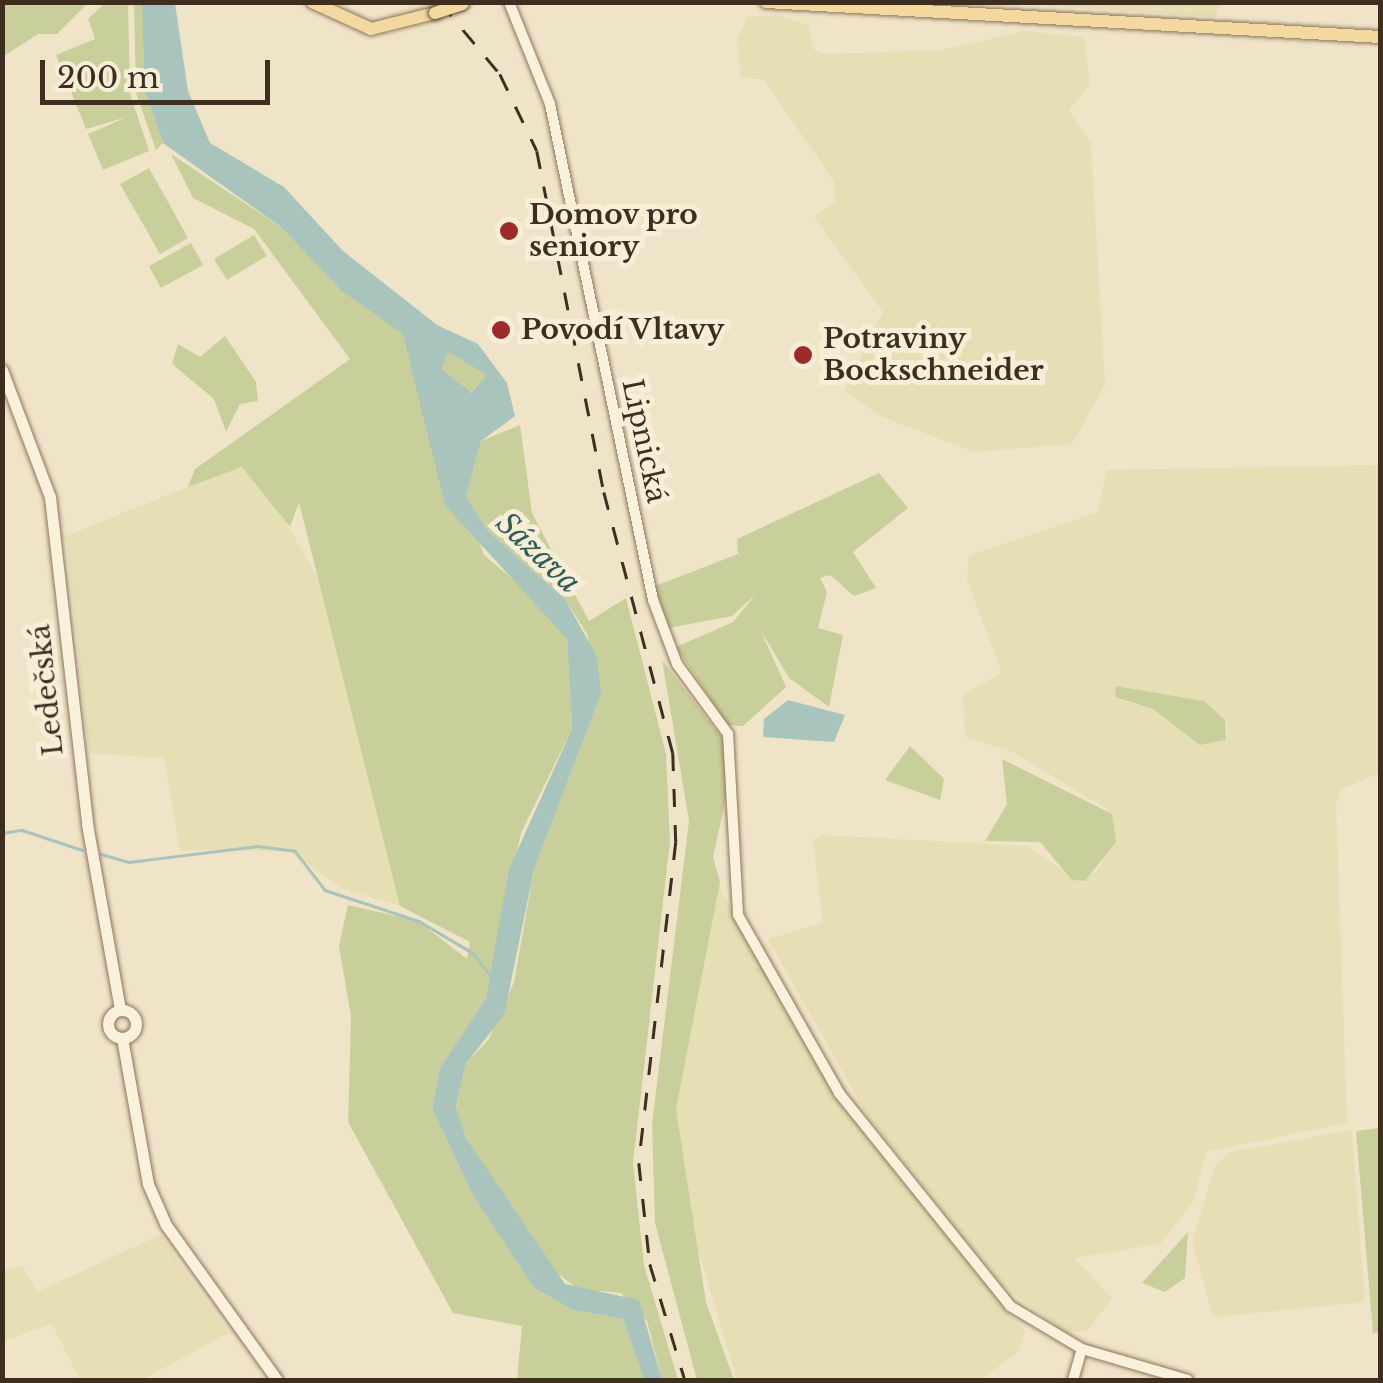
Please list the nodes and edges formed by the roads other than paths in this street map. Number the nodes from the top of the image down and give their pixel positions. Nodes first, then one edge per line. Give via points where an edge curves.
1 (312, 2) edge
2 (509, 2) edge
3 (766, 2) edge
4 (465, 3) edge
5 (1380, 37) edge
6 (2, 370) edge
7 (120, 1010) junction
8 (122, 1038) junction
9 (1082, 1349) junction
10 (277, 1380) edge
11 (1074, 1380) edge
12 (1188, 1380) edge

1 - 4 main road, bridge via 364,28
2 - 9 street, Lipnická via 550,104 654,600 677,664 728,734 738,915 839,1093 1010,1306
3 - 5 main road
6 - 7 main road, Ledečská via 50,497 87,824
7 - 8 main road, Ledečská via 108,1026
7 - 8 main road, Ledečská via 136,1022
8 - 10 main road, Ledečská via 148,1184 166,1225
9 - 11 street
9 - 12 street, Lipnická

